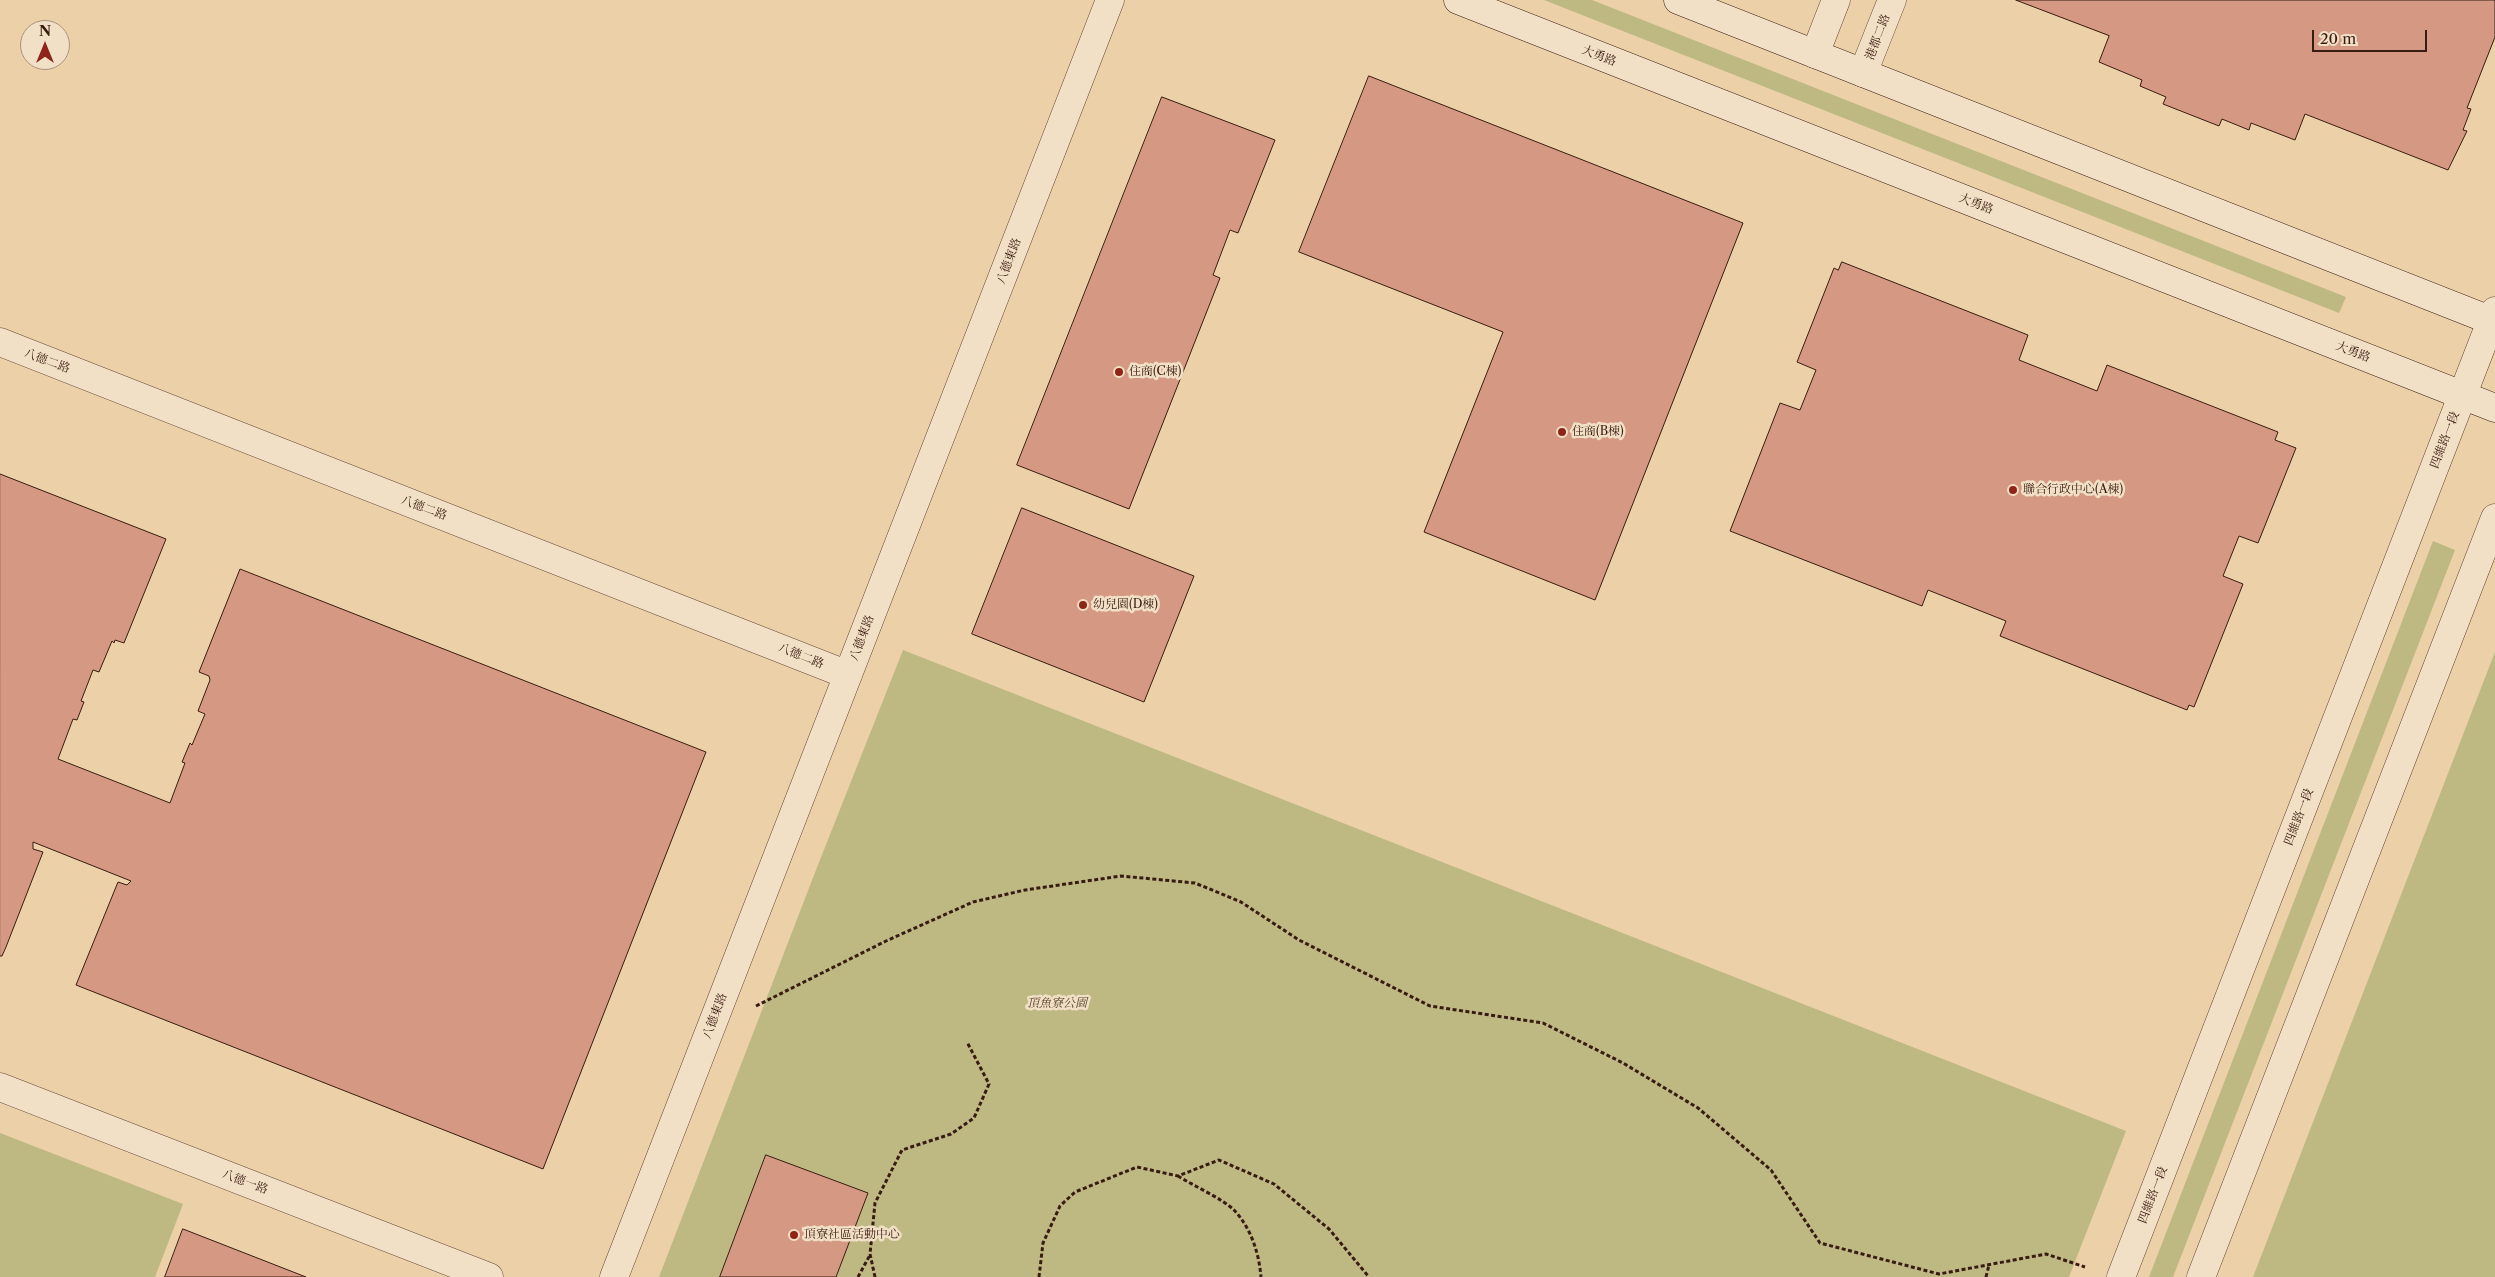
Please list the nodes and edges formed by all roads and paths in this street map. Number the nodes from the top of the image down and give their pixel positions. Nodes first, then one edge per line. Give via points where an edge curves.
1 (1110, 0) edge
2 (1458, 0) edge
3 (1678, 0) edge
4 (1836, 0) edge
5 (1892, 0) edge
6 (1815, 54) junction
7 (1864, 73) junction
8 (2494, 318) edge
9 (0, 342) edge
10 (2463, 395) junction
11 (2495, 408) edge
12 (2495, 518) edge
13 (848, 675) junction
14 (754, 1008) dead end
15 (967, 1042) dead end
16 (0, 1087) edge
17 (1178, 1176) junction
18 (870, 1254) junction
19 (1990, 1265) junction
20 (2085, 1267) dead end
21 (489, 1277) edge
22 (614, 1277) edge
23 (858, 1277) edge
24 (875, 1277) edge
25 (1040, 1277) edge
26 (1260, 1277) edge
27 (1369, 1277) edge
28 (1986, 1277) edge
29 (2121, 1277) edge
30 (2201, 1277) edge

1 - 13 street, 八德東路
2 - 10 street, 大勇路
3 - 6 street
4 - 6 street
5 - 7 street, 港都二路
6 - 7 street
7 - 8 street
8 - 10 street, 四維路一段
9 - 13 street, 八德二路
10 - 11 street, 大勇路
10 - 29 street, 四維路一段
12 - 30 street
13 - 22 street, 八德東路
14 - 19 path via 886,941 973,902 1025,890 1121,876 1195,883 1241,902 1300,940 1430,1006 1543,1023 1623,1063 1698,1108 1771,1170 1820,1243 1939,1274
15 - 18 path via 989,1084 974,1118 951,1134 902,1150 875,1203
16 - 21 street, 八德一路
17 - 25 path via 1137,1167 1075,1192 1060,1206 1043,1243
17 - 26 path via 1233,1209 1247,1228 1259,1258
17 - 27 path via 1219,1160 1274,1184 1328,1229
18 - 23 path
18 - 24 path
19 - 20 path via 2046,1254
19 - 28 path

